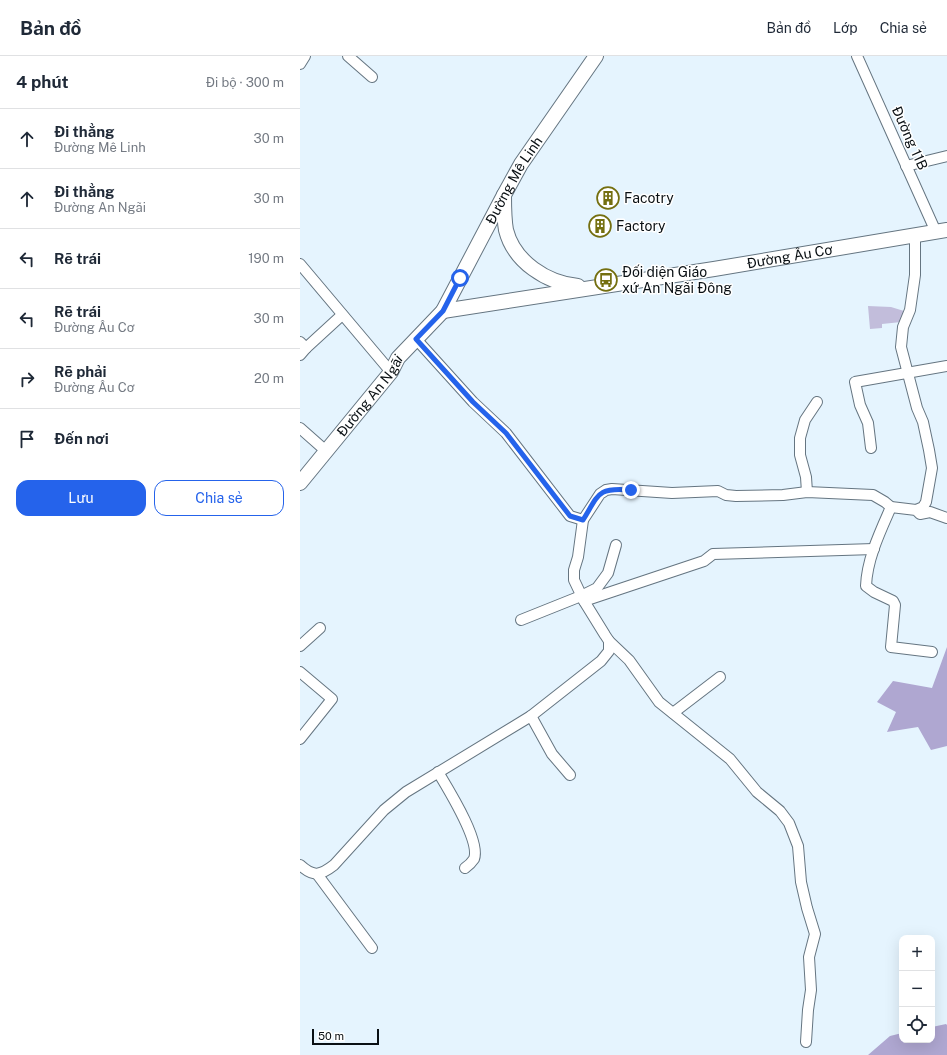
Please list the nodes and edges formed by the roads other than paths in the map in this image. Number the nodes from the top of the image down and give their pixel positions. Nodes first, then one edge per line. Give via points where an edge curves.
1 (304, 56) edge
2 (348, 56) edge
3 (596, 56) edge
4 (857, 56) edge
5 (300, 64) edge
6 (372, 77) dead end
7 (947, 156) edge
8 (906, 166) junction
9 (504, 195) junction
10 (942, 231) edge
11 (915, 235) junction
12 (300, 264) edge
13 (591, 288) junction
14 (443, 311) junction
15 (342, 315) junction
16 (416, 339) junction
17 (302, 348) edge
18 (947, 366) edge
19 (392, 372) junction
20 (908, 372) junction
21 (816, 402) dead end
22 (300, 428) edge
23 (872, 448) dead end
24 (326, 451) junction
25 (300, 483) edge
26 (807, 492) junction
27 (891, 507) junction
28 (916, 510) junction
29 (947, 518) edge
30 (583, 520) junction
31 (616, 545) dead end
32 (874, 549) junction
33 (583, 598) junction
34 (521, 620) dead end
35 (320, 628) dead end
36 (609, 641) junction
37 (300, 646) edge
38 (932, 652) dead end
39 (300, 672) edge
40 (720, 678) dead end
41 (673, 713) junction
42 (531, 716) junction
43 (300, 739) edge
44 (438, 772) junction
45 (570, 775) dead end
46 (300, 865) edge
47 (465, 868) dead end
48 (317, 874) junction
49 (372, 948) dead end
50 (806, 1042) dead end

1 - 5 street
2 - 6 street
3 - 9 main road, Đường Mê Linh via 521,164
4 - 8 street, Đường 11B
7 - 8 street
8 - 10 street, Đường 11B
9 - 13 main road via 507,231 521,257 549,279 565,285
9 - 14 main road, Đường Mê Linh
10 - 11 main road, Đường Âu Cơ
11 - 13 main road, Đường Âu Cơ
11 - 20 street via 915,275 901,348
12 - 15 street
13 - 14 main road, Đường Âu Cơ
14 - 16 main road, Đường An Ngãi
15 - 17 street
15 - 19 street
16 - 19 main road, Đường An Ngãi via 398,358
16 - 30 street via 473,402 506,433 570,516
18 - 20 street
19 - 24 main road, Đường An Ngãi
20 - 23 street via 855,382 860,405 868,423
20 - 28 street via 923,422 932,468 926,502 923,507
21 - 26 street via 805,420 800,438 800,455
22 - 24 street
24 - 25 main road, Đường An Ngãi
26 - 27 street via 873,495
26 - 30 street via 736,496 718,491 672,493 612,489 600,494
27 - 28 street
27 - 32 street
28 - 29 street via 920,514 930,512
30 - 33 street via 574,570 574,580
31 - 33 street via 608,572 598,588
32 - 33 street via 713,554 704,561
32 - 38 street via 866,576 866,586 893,601 895,605 891,647
33 - 34 street
33 - 36 street
35 - 37 street
36 - 41 street via 629,660 659,702
36 - 42 street via 609,651 601,661
39 - 43 street via 332,699
40 - 41 street
41 - 50 street via 730,759 757,792 782,814 798,846 801,882 815,934 809,957 811,990
42 - 44 street
42 - 45 street via 552,754
44 - 47 street via 465,821 472,840 474,859
44 - 48 street via 406,792 334,865
46 - 48 street
48 - 49 street

